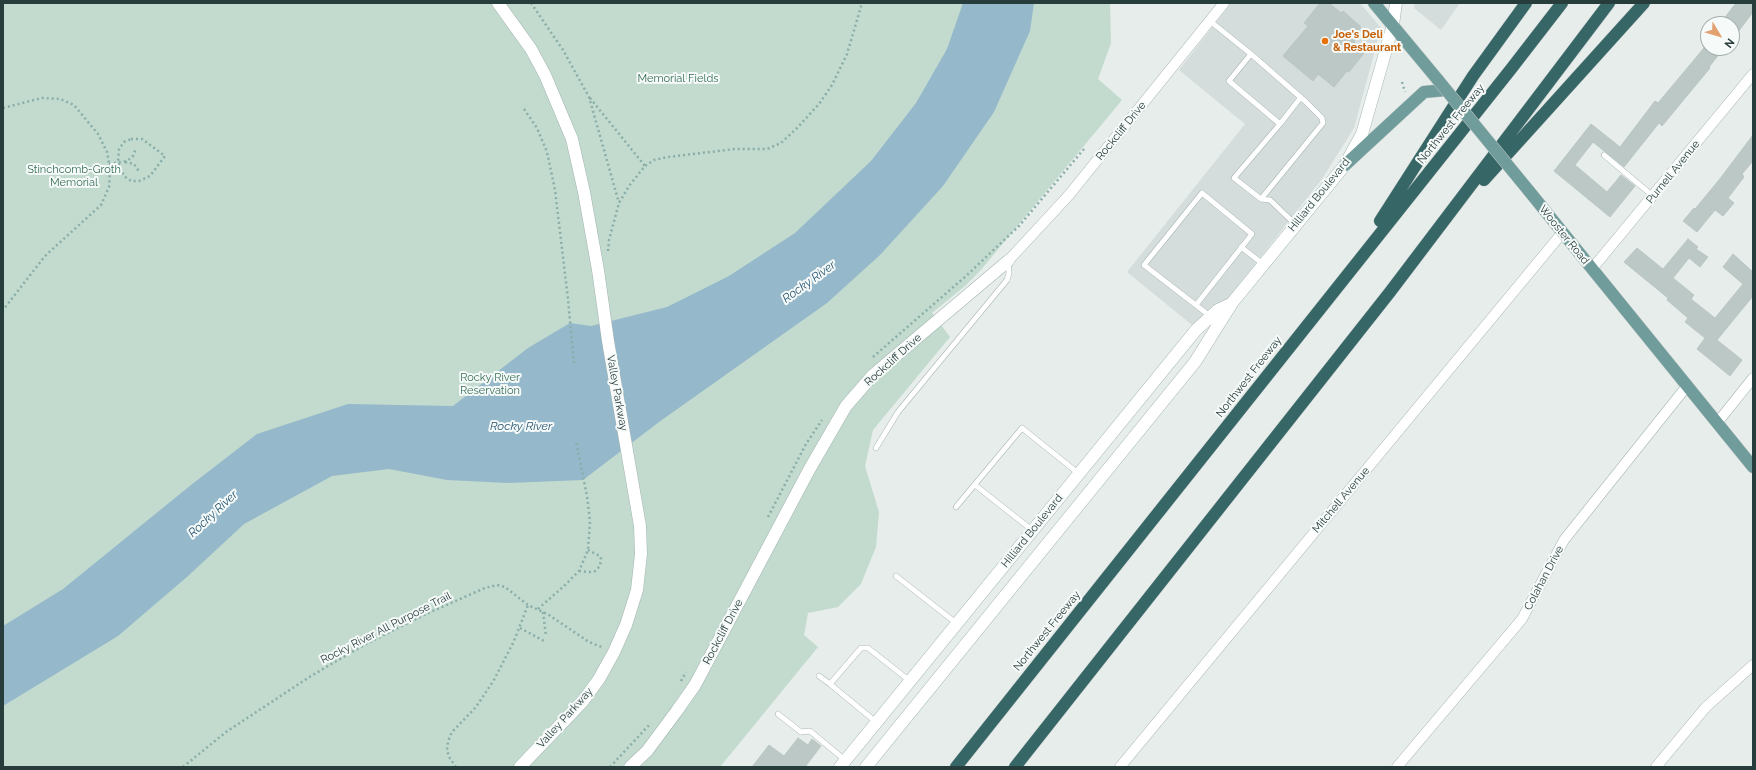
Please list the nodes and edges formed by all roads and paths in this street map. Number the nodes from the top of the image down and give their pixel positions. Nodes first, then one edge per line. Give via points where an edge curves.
1 (498, 3) edge
2 (531, 3) edge
3 (862, 3) edge
4 (1224, 3) edge
5 (1374, 3) edge
6 (1396, 3) edge
7 (1526, 3) edge
8 (1562, 3) edge
9 (1609, 3) edge
10 (1644, 3) edge
11 (1210, 20) junction
12 (1393, 24) junction
13 (1251, 54) junction
14 (1753, 74) edge
15 (1402, 82) dead end
16 (1446, 90) junction
17 (589, 97) junction
18 (1301, 97) junction
19 (1408, 99) dead end
20 (3, 108) edge
21 (524, 109) dead end
22 (1280, 124) junction
23 (136, 148) dead end
24 (1604, 155) dead end
25 (125, 162) junction
26 (118, 163) junction
27 (109, 164) junction
28 (1345, 165) junction
29 (645, 166) junction
30 (140, 173) dead end
31 (1654, 196) junction
32 (1261, 199) junction
33 (619, 203) junction
34 (1295, 224) junction
35 (1562, 232) junction
36 (1432, 237) junction
37 (1241, 247) junction
38 (608, 254) dead end
39 (1008, 261) junction
40 (1263, 264) junction
41 (1592, 269) junction
42 (1347, 274) junction
43 (1232, 303) junction
44 (1196, 305) junction
45 (3, 310) edge
46 (1211, 316) junction
47 (574, 364) dead end
48 (1753, 378) edge
49 (1687, 386) junction
50 (1717, 422) junction
51 (576, 441) dead end
52 (876, 448) dead end
53 (1753, 467) edge
54 (1079, 474) junction
55 (975, 485) junction
56 (956, 507) dead end
57 (1033, 531) junction
58 (588, 550) junction
59 (579, 571) junction
60 (896, 576) dead end
61 (528, 605) junction
62 (538, 609) junction
63 (543, 612) junction
64 (957, 624) junction
65 (520, 628) junction
66 (546, 636) dead end
67 (544, 641) dead end
68 (607, 649) dead end
69 (1753, 665) edge
70 (819, 676) dead end
71 (910, 681) junction
72 (830, 684) junction
73 (778, 714) dead end
74 (876, 722) junction
75 (843, 764) edge
76 (183, 767) edge
77 (456, 767) edge
78 (520, 767) edge
79 (630, 767) edge
80 (866, 767) edge
81 (956, 767) edge
82 (1015, 767) edge
83 (1120, 767) edge
84 (1397, 767) edge
85 (1656, 767) edge

1 - 78 main road, Valley Parkway via 530,48 545,75 572,139 598,270 640,526 641,554 637,590 626,625 599,679 583,701
2 - 17 path via 560,46
3 - 29 path via 847,54 832,85 819,104 781,143 767,148 668,157 654,160
4 - 11 street, Rockcliff Drive
5 - 12 main road, Wooster Road
6 - 12 main road, Hilliard Boulevard
7 - 42 highway via 1473,76
8 - 42 highway, Northwest Freeway
9 - 36 highway
10 - 36 highway
11 - 13 lane
11 - 39 street, Rockcliff Drive via 1069,195
12 - 16 main road, Wooster Road, bridge
12 - 28 main road, Hilliard Boulevard via 1362,134
13 - 18 lane
13 - 22 lane via 1229,81
14 - 31 street, Purnell Avenue
15 - 19 path
16 - 28 main road via 1424,92
16 - 35 main road, Wooster Road, bridge
17 - 29 path
17 - 33 path
18 - 22 lane
18 - 32 lane via 1322,118 1323,123
20 - 27 path via 42,98 60,99 74,105 98,134 107,152
21 - 47 path via 537,128 547,152 555,190
22 - 32 lane via 1234,178
23 - 25 path via 133,156
24 - 31 lane
25 - 26 path
25 - 30 path via 134,164
26 - 26 path via 124,176 131,181 140,181 150,176 165,156 142,139 131,139 124,142 119,149
26 - 27 path
27 - 45 path via 109,187 101,205 46,256
28 - 34 main road, Hilliard Boulevard
29 - 33 path
31 - 41 street, Purnell Avenue
32 - 34 lane via 1270,200
33 - 38 path
34 - 40 main road, Hilliard Boulevard
35 - 41 main road, Wooster Road
35 - 83 street, Mitchell Avenue
36 - 82 highway
37 - 40 lane
37 - 44 lane
37 - 44 lane via 1252,234 1202,193 1144,265
39 - 52 lane via 1007,280 898,412
39 - 79 main road, Rockcliff Drive via 873,375 846,406 695,684 647,751
40 - 43 main road, Hilliard Boulevard
41 - 49 main road, Wooster Road
42 - 81 highway, Northwest Freeway
43 - 46 main road, Hilliard Boulevard
43 - 80 main road, Hilliard Boulevard via 1196,362
44 - 46 lane
46 - 54 main road, Hilliard Boulevard via 1196,330
48 - 50 street
49 - 50 main road, Wooster Road
49 - 84 street, Colahan Drive via 1564,540 1522,619
50 - 53 main road, Wooster Road
51 - 58 path via 590,521
54 - 55 lane via 1022,428
54 - 57 main road, Hilliard Boulevard
55 - 56 lane
55 - 57 lane
57 - 64 main road, Hilliard Boulevard
58 - 59 path
58 - 59 path via 600,556 600,566 595,571
59 - 62 path
60 - 64 lane
61 - 62 path, Rocky River All Purpose Trail
61 - 65 path
61 - 76 path, Rocky River All Purpose Trail via 505,587 497,585 426,614 364,645 292,688 226,732
62 - 63 path, Rocky River All Purpose Trail
63 - 66 path
63 - 68 path, Rocky River All Purpose Trail via 589,642
64 - 71 main road, Hilliard Boulevard
65 - 67 path
65 - 77 path via 485,695 450,737 447,750
69 - 85 street via 1706,707
70 - 72 lane
71 - 72 lane via 868,648 861,648
71 - 74 main road, Hilliard Boulevard
72 - 74 lane
73 - 75 lane via 801,732 810,731
74 - 75 main road, Hilliard Boulevard

